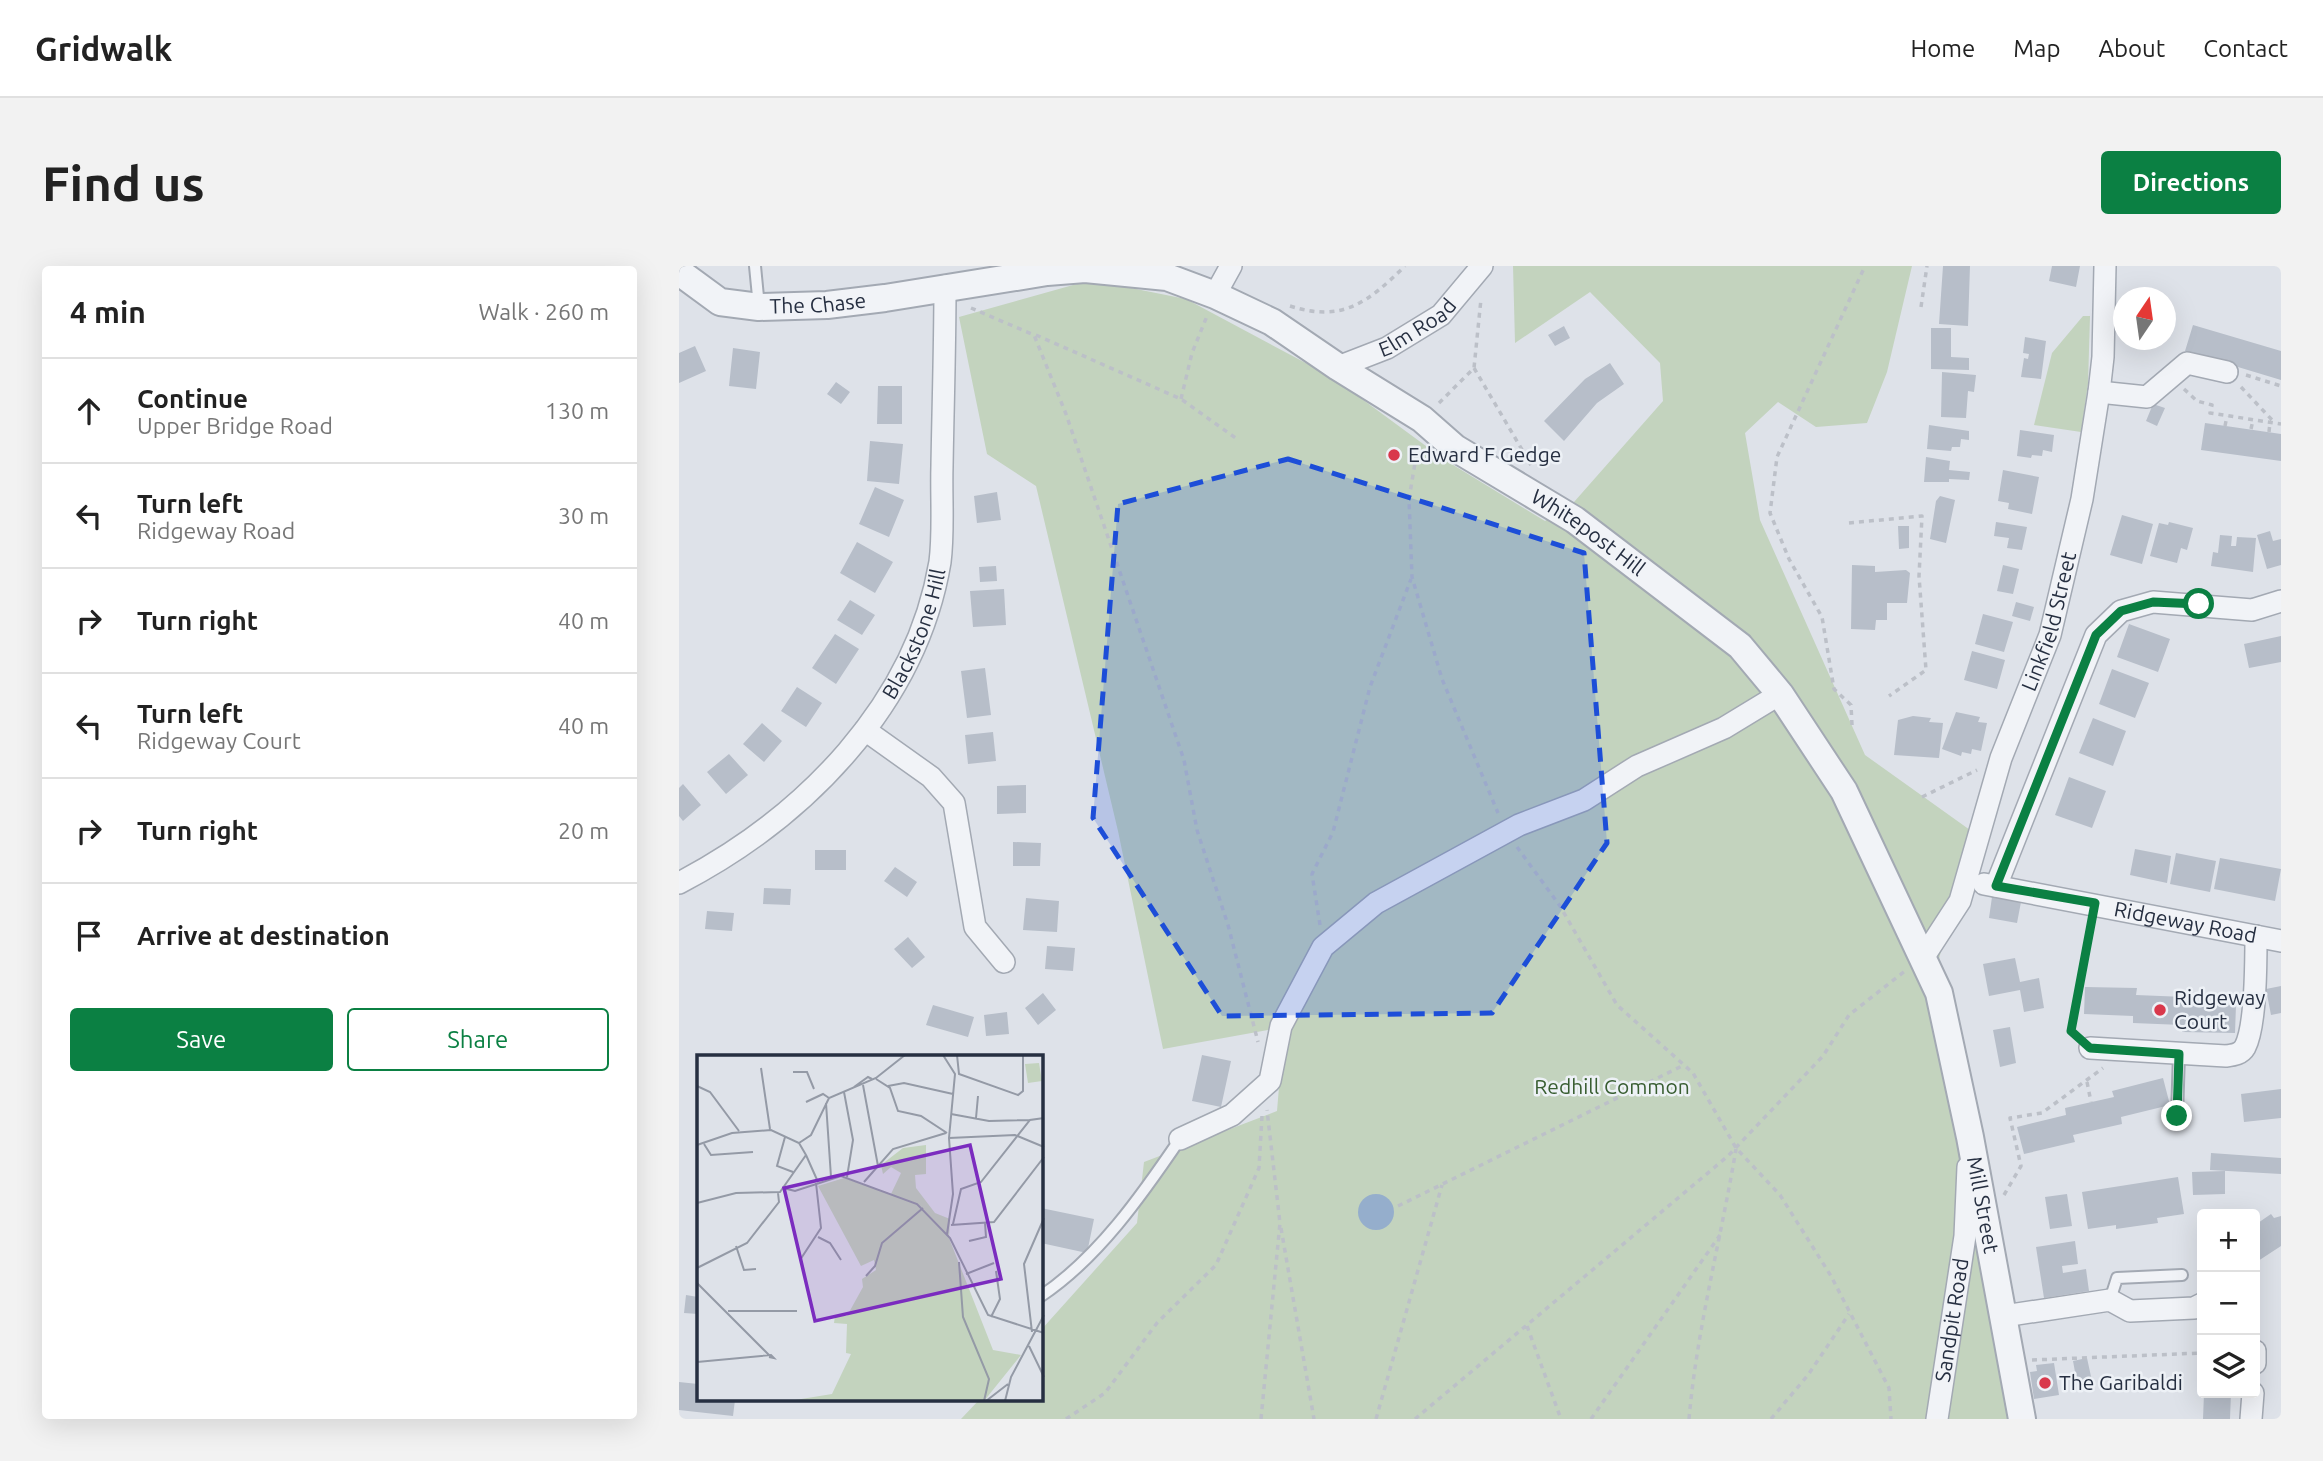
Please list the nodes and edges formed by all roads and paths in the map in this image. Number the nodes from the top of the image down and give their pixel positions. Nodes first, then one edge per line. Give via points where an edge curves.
1 (755, 266) edge
2 (1231, 266) edge
3 (1405, 266) edge
4 (1482, 266) edge
5 (1865, 266) edge
6 (1927, 266) edge
7 (2105, 266) edge
8 (1085, 268) edge
9 (679, 272) edge
10 (954, 284) edge
11 (1215, 295) junction
12 (1288, 305) dead end
13 (759, 307) junction
14 (1921, 307) dead end
15 (1034, 335) junction
16 (1338, 368) junction
17 (1474, 368) dead end
18 (2227, 372) junction
19 (2170, 378) junction
20 (2281, 386) edge
21 (2099, 392) junction
22 (1181, 399) junction
23 (2227, 416) junction
24 (2252, 420) junction
25 (2276, 423) edge
26 (2225, 426) dead end
27 (2251, 429) dead end
28 (2269, 432) dead end
29 (1237, 439) dead end
30 (1532, 467) dead end
31 (1849, 523) dead end
32 (2281, 601) edge
33 (1780, 694) junction
34 (1889, 696) dead end
35 (1852, 725) dead end
36 (865, 730) junction
37 (2001, 758) junction
38 (1922, 797) dead end
39 (1506, 832) junction
40 (1965, 881) junction
41 (679, 883) edge
42 (1996, 886) junction
43 (2095, 903) junction
44 (2256, 936) junction
45 (2281, 940) edge
46 (1323, 947) junction
47 (1923, 958) junction
48 (1005, 962) dead end
49 (1939, 993) joint
50 (2090, 1048) junction
51 (2179, 1054) junction
52 (1684, 1065) junction
53 (2087, 1082) junction
54 (1268, 1089) junction
55 (2091, 1102) dead end
56 (2177, 1116) dead end
57 (1970, 1137) junction
58 (1180, 1139) joint
59 (1736, 1147) junction
60 (1442, 1185) junction
61 (2002, 1198) dead end
62 (1398, 1206) dead end
63 (1280, 1223) junction
64 (1723, 1231) junction
65 (2182, 1275) dead end
66 (1043, 1295) edge
67 (2110, 1300) junction
68 (2197, 1306) edge
69 (1849, 1314) junction
70 (2004, 1316) junction
71 (1527, 1325) junction
72 (2197, 1353) edge
73 (2012, 1361) junction
74 (2253, 1398) edge
75 (1066, 1419) edge
76 (1261, 1419) edge
77 (1314, 1419) edge
78 (1377, 1419) edge
79 (1415, 1419) edge
80 (1561, 1419) edge
81 (1591, 1419) edge
82 (1689, 1419) edge
83 (1771, 1419) edge
84 (1891, 1419) edge
85 (1937, 1419) edge
86 (2022, 1419) edge
87 (2251, 1419) edge

1 - 13 lane
2 - 11 street
3 - 12 path via 1380,290 1342,313 1313,314
4 - 16 street, Elm Road via 1441,315 1387,348
5 - 35 path via 1777,457 1770,513 1789,559 1822,617 1834,689 1851,705
6 - 14 path
7 - 21 street, Linkfield Street
8 - 10 street, Whitepost Hill
8 - 11 street, Whitepost Hill via 1167,277
9 - 13 street, The Chase via 720,302
10 - 13 street, The Chase via 827,305
10 - 15 path
10 - 36 street, Blackstone Hill via 940,560 926,619 906,668
11 - 16 street, Whitepost Hill via 1272,322
11 - 22 path via 1192,353
15 - 22 path
15 - 54 path via 1070,426 1184,760 1197,830 1229,925
16 - 33 street, Whitepost Hill via 1422,419 1455,449 1574,520 1632,562 1740,646
17 - 30 path
18 - 19 street via 2187,363
18 - 20 path
18 - 25 path
19 - 21 street via 2147,397
19 - 23 path via 2197,401 2212,405 2210,413
21 - 37 street, Linkfield Street via 2082,499 2050,635
22 - 29 path
23 - 24 path
23 - 26 path
24 - 25 path
24 - 27 path
25 - 28 path
31 - 34 path via 1922,516 1919,576 1926,670
32 - 42 street via 2252,610 2153,602 2121,611 2096,635
33 - 39 street via 1724,727 1637,766 1584,800
33 - 47 street, Whitepost Hill via 1844,791
36 - 41 street, Blackstone Hill via 828,775 772,823 714,865
36 - 48 street via 931,777 954,803 975,927
37 - 38 path
37 - 40 street, Linkfield Street
39 - 46 street via 1376,903
39 - 46 path via 1442,679 1412,577 1370,687 1333,832 1313,874
39 - 52 path via 1560,906 1617,1005
40 - 42 street, Ridgeway Road
40 - 47 street, Linkfield Street via 1960,901
42 - 43 street, Ridgeway Road
43 - 44 street, Ridgeway Road
43 - 50 path via 2071,1031
44 - 45 street, Ridgeway Road
44 - 51 street via 2256,986 2245,1046 2238,1054 2226,1056
46 - 54 street via 1281,1027
47 - 49 street, Whitepost Hill
47 - 59 path via 1850,1015 1823,1056
49 - 57 street, Mill Street
50 - 51 street
50 - 53 path via 2105,1070
51 - 56 lane
52 - 59 path
52 - 60 path
53 - 55 path
53 - 61 path via 2042,1113 2010,1118 2021,1166
54 - 58 street via 1232,1115
54 - 63 path
54 - 75 path via 1259,1168 1216,1265 1157,1323 1105,1393
57 - 70 street, Mill Street
57 - 85 street, Sandpit Road via 1965,1236
58 - 66 lane via 1150,1183 1069,1277
59 - 64 path
59 - 69 path via 1780,1195
59 - 71 path
60 - 62 path
60 - 78 path
63 - 76 path
63 - 77 path
64 - 81 path
64 - 82 path via 1695,1354
65 - 67 lane via 2117,1278
67 - 68 street via 2130,1311
67 - 70 street
69 - 83 path
69 - 84 path via 1889,1388
70 - 73 street, Mill Street
71 - 79 path
71 - 80 path
72 - 73 path
73 - 86 street, Mill Street
74 - 87 street

